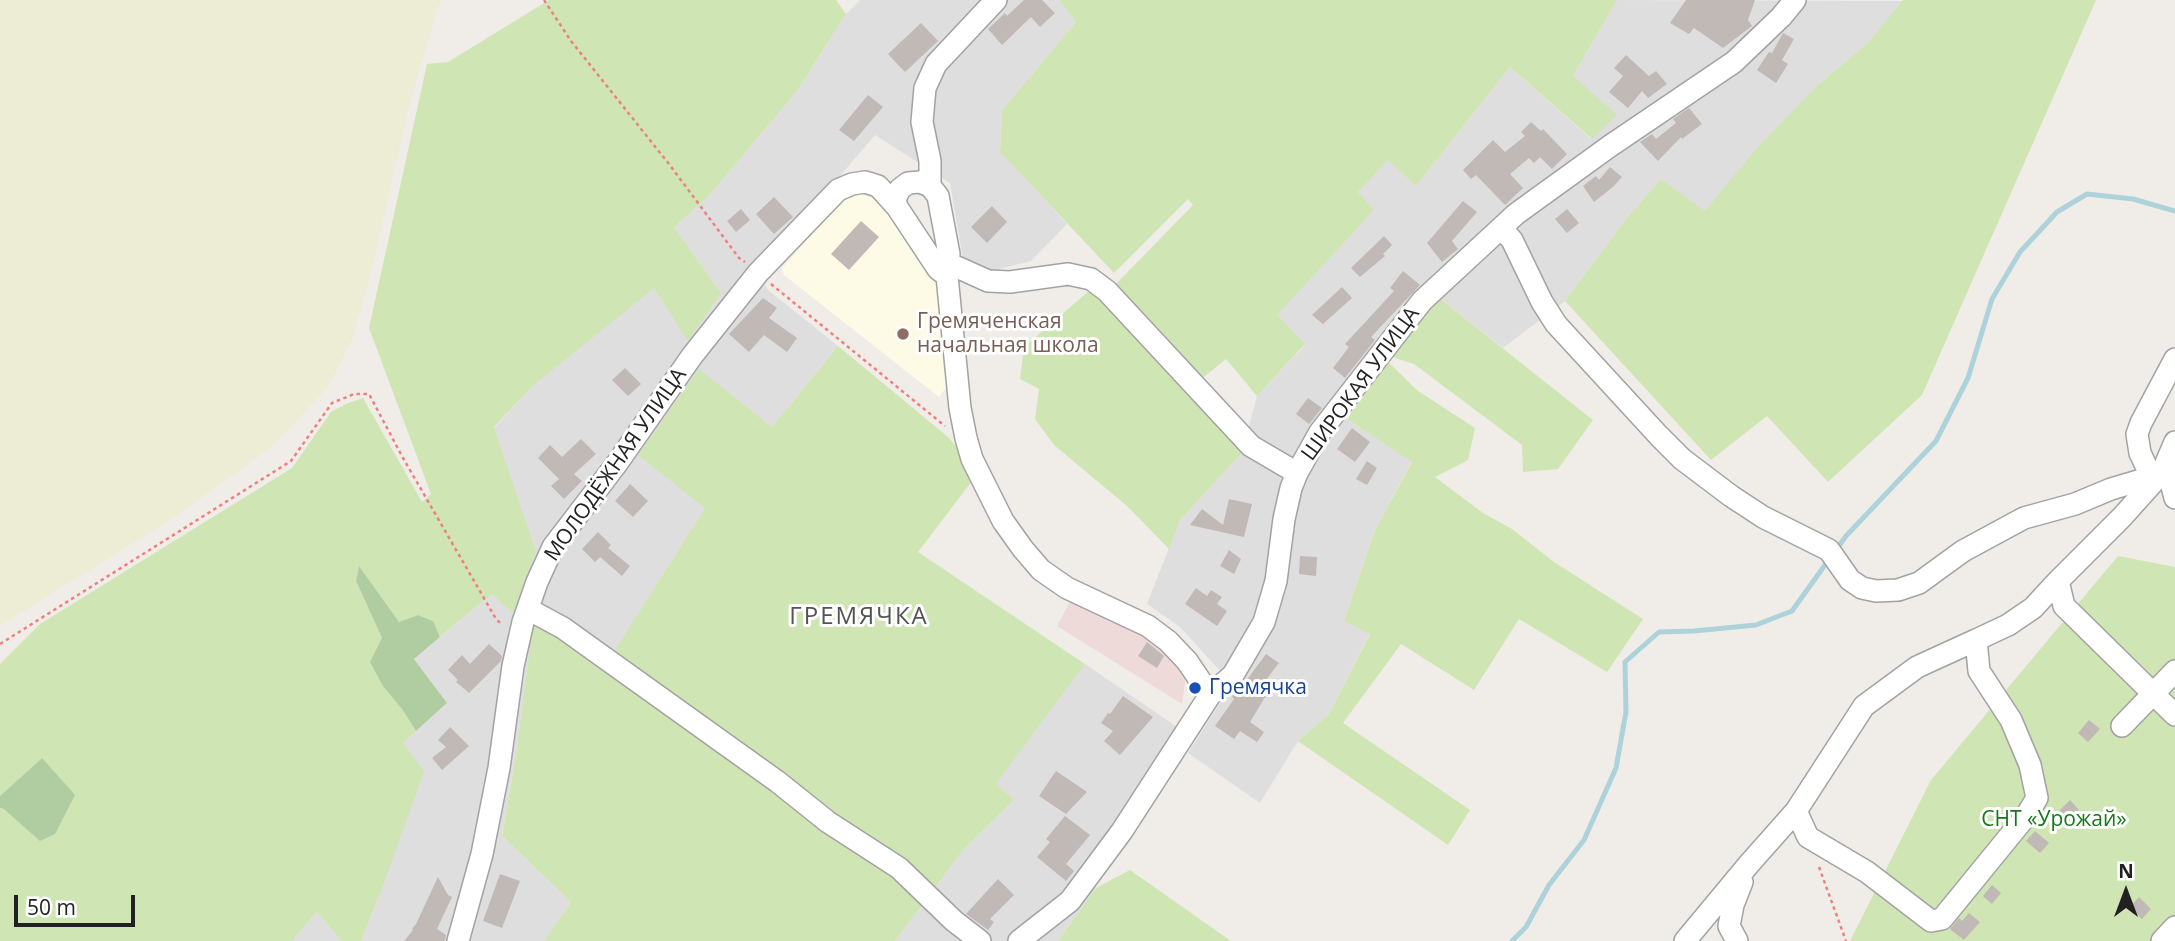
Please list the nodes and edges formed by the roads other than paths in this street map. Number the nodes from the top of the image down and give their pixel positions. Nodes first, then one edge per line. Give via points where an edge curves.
1 (996, 0) edge
2 (1795, 0) edge
3 (930, 186) junction
4 (897, 207) junction
5 (1501, 228) junction
6 (947, 270) junction
7 (2175, 359) edge
8 (2175, 442) edge
9 (1297, 473) junction
10 (2167, 473) edge
11 (2175, 498) edge
12 (2058, 581) junction
13 (525, 615) junction
14 (1976, 640) junction
15 (2175, 671) edge
16 (2153, 693) junction
17 (1210, 695) junction
18 (2175, 715) edge
19 (2122, 726) dead end
20 (1796, 811) junction
21 (1749, 864) junction
22 (2175, 927) edge
23 (458, 941) edge
24 (980, 941) edge
25 (1020, 941) edge
26 (1685, 941) edge
27 (1737, 941) edge
28 (2162, 941) edge

1 - 3 street via 936,64 925,88 922,122
2 - 5 street, ШИРОКАЯ УЛИЦА via 1734,62 1610,146
3 - 4 street via 908,183 895,199
3 - 6 street via 944,219
4 - 6 street via 938,269
4 - 13 street, МОЛОДЁЖНАЯ УЛИЦА via 878,186 865,182 838,190 758,273 553,547
5 - 9 street, ШИРОКАЯ УЛИЦА via 1422,300 1320,432
5 - 10 street via 1556,324 1682,459 1763,517 1829,550 1850,580 1862,588 1898,590 1919,583 1963,551 2024,519
6 - 9 street via 988,281 1068,274 1091,279 1251,446
6 - 17 street via 966,438 1003,522 1041,570 1168,641
7 - 10 street via 2137,434 2147,468
8 - 10 street
9 - 17 street, ШИРОКАЯ УЛИЦА via 1264,622 1233,675
10 - 11 street
10 - 12 street
12 - 14 street via 2033,608
12 - 16 street via 2064,606
13 - 23 street, МОЛОДЁЖНАЯ УЛИЦА via 482,854
13 - 24 street via 563,628 828,822 899,868
14 - 20 street via 1917,667 1864,706
14 - 20 street via 1979,671 2011,720 2030,765 2037,798 1942,919 1931,921 1867,872 1808,837
15 - 16 street
16 - 18 street
16 - 19 street
17 - 25 street, ШИРОКАЯ УЛИЦА via 1070,901
20 - 21 street
21 - 26 street
21 - 27 street via 1729,926
22 - 28 street

